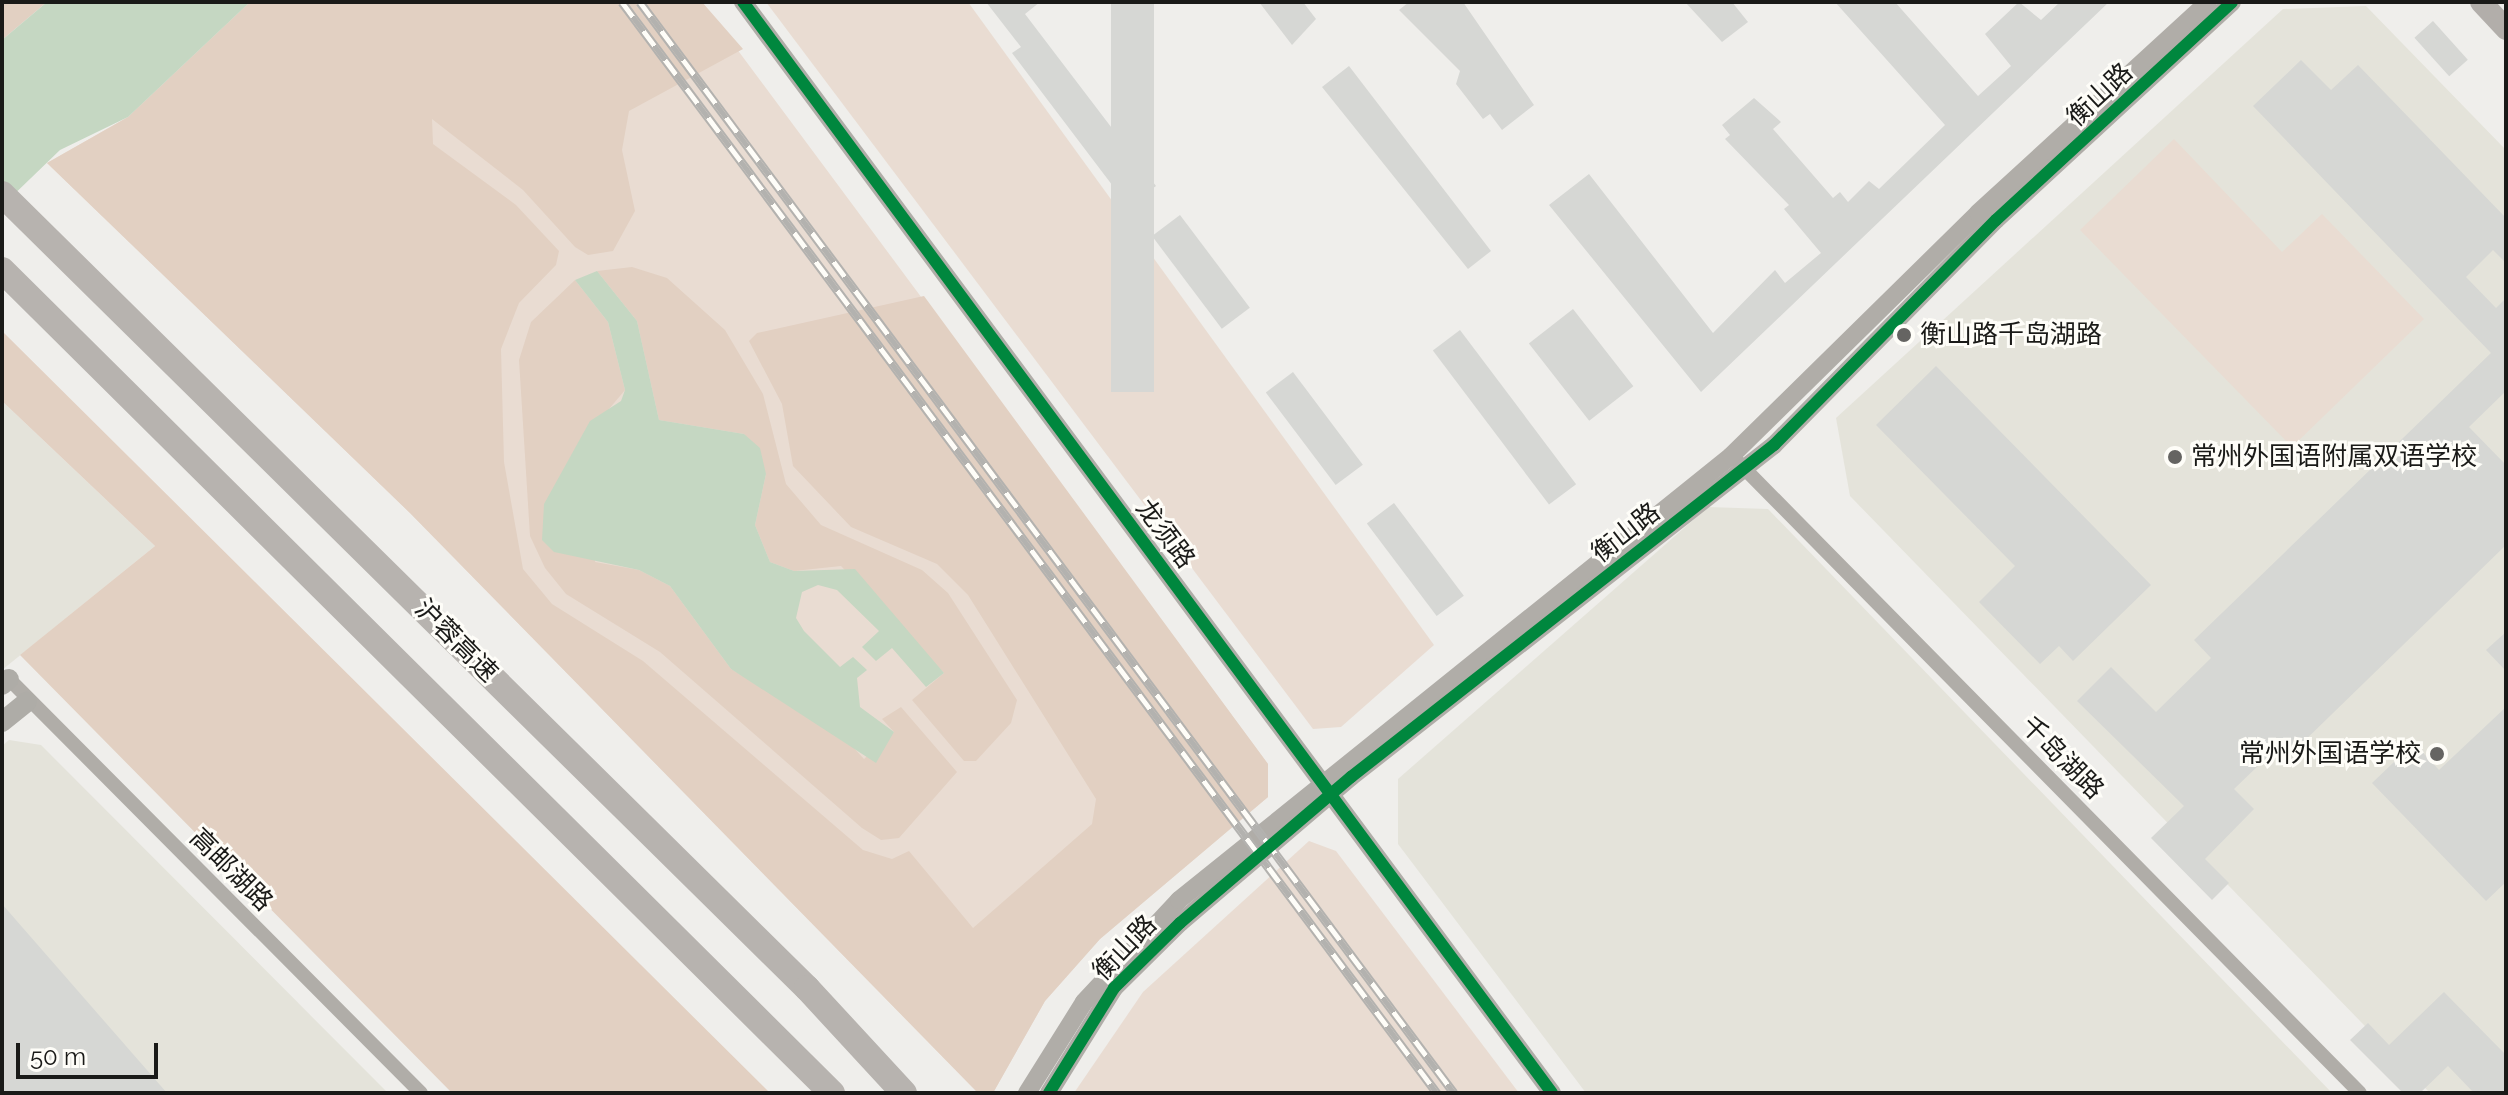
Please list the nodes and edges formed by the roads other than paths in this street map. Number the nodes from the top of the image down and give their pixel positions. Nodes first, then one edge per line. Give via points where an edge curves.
1 (743, 2) edge
2 (2208, 2) edge
3 (2232, 2) edge
4 (2481, 2) edge
5 (2506, 29) edge
6 (2, 194) edge
7 (2, 270) edge
8 (1737, 462) junction
9 (6, 682) edge
10 (27, 702) junction
11 (2, 722) edge
12 (1325, 788) junction
13 (421, 1093) edge
14 (832, 1093) edge
15 (904, 1093) edge
16 (1027, 1093) edge
17 (1049, 1093) edge
18 (1552, 1093) edge
19 (2360, 1093) edge

1 - 12 street, 龙须路
2 - 8 street, 衡山路 via 1978,213
3 - 8 street, 衡山路
4 - 5 main road
6 - 15 highway, 沪蓉高速
7 - 14 highway, 沪蓉高速
8 - 12 street, 衡山路
8 - 19 street, 千岛湖路
9 - 10 street, 高邮湖路
10 - 11 main road
10 - 13 street, 高邮湖路
12 - 16 street, 衡山路 via 1179,900 1084,1002
12 - 17 street, 衡山路 via 1114,988
12 - 18 street, 龙须路

